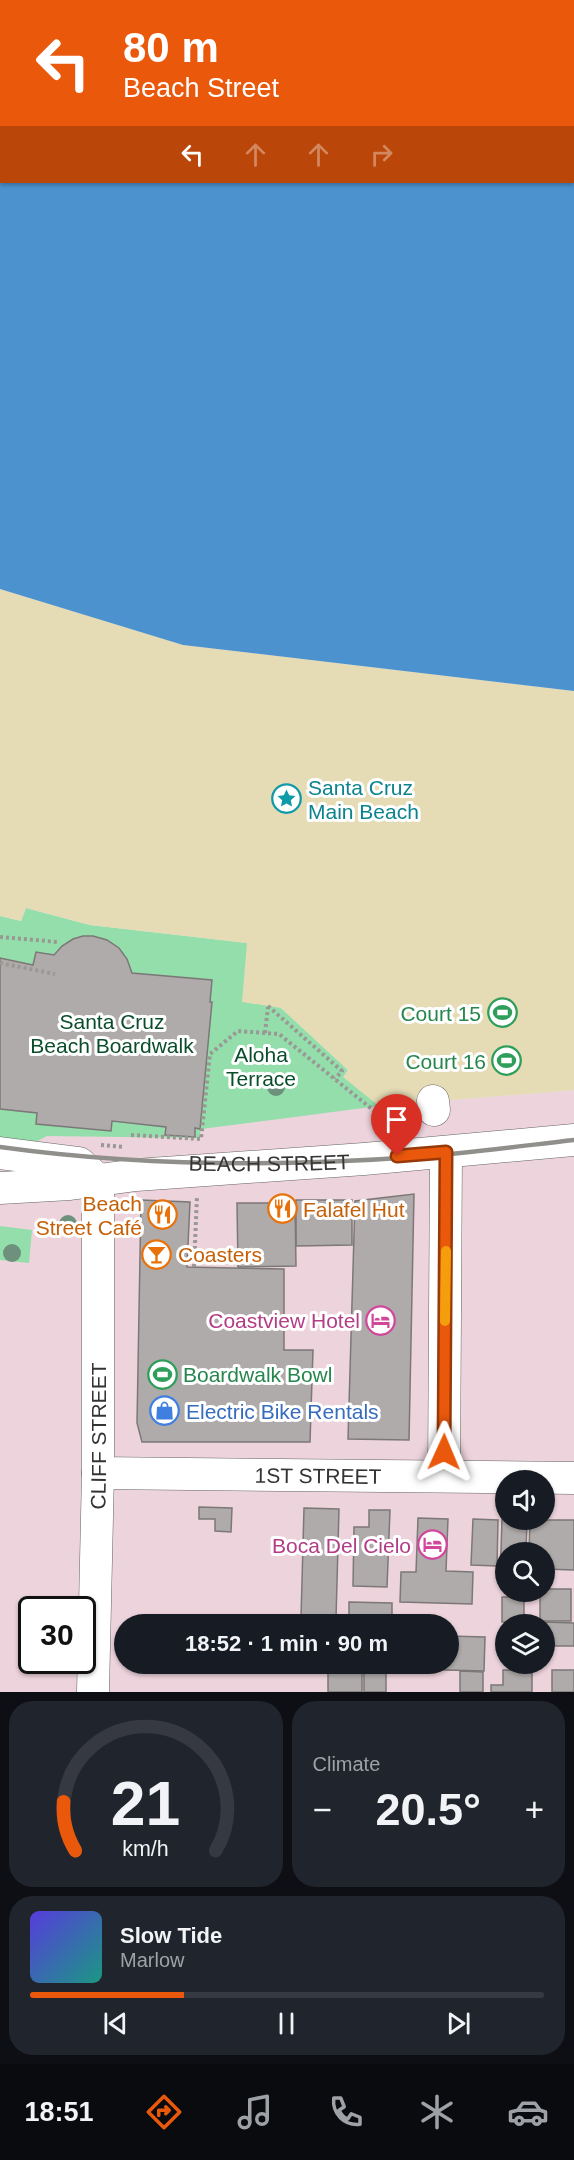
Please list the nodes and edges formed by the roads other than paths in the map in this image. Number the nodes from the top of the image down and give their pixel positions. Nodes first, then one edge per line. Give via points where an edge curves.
1 (574, 1140) edge
2 (446, 1152) junction
3 (0, 1153) edge
4 (98, 1180) junction
5 (0, 1188) edge
6 (98, 1473) junction
7 (444, 1475) junction
8 (574, 1478) edge
9 (93, 1692) edge

1 - 2 street, BEACH STREET
2 - 4 street, BEACH STREET
2 - 7 street
3 - 4 street via 79,1163
4 - 5 street, BEACH STREET
4 - 6 street, CLIFF STREET
6 - 7 street, 1ST STREET
6 - 9 street, CLIFF STREET
7 - 8 street, 1ST STREET

